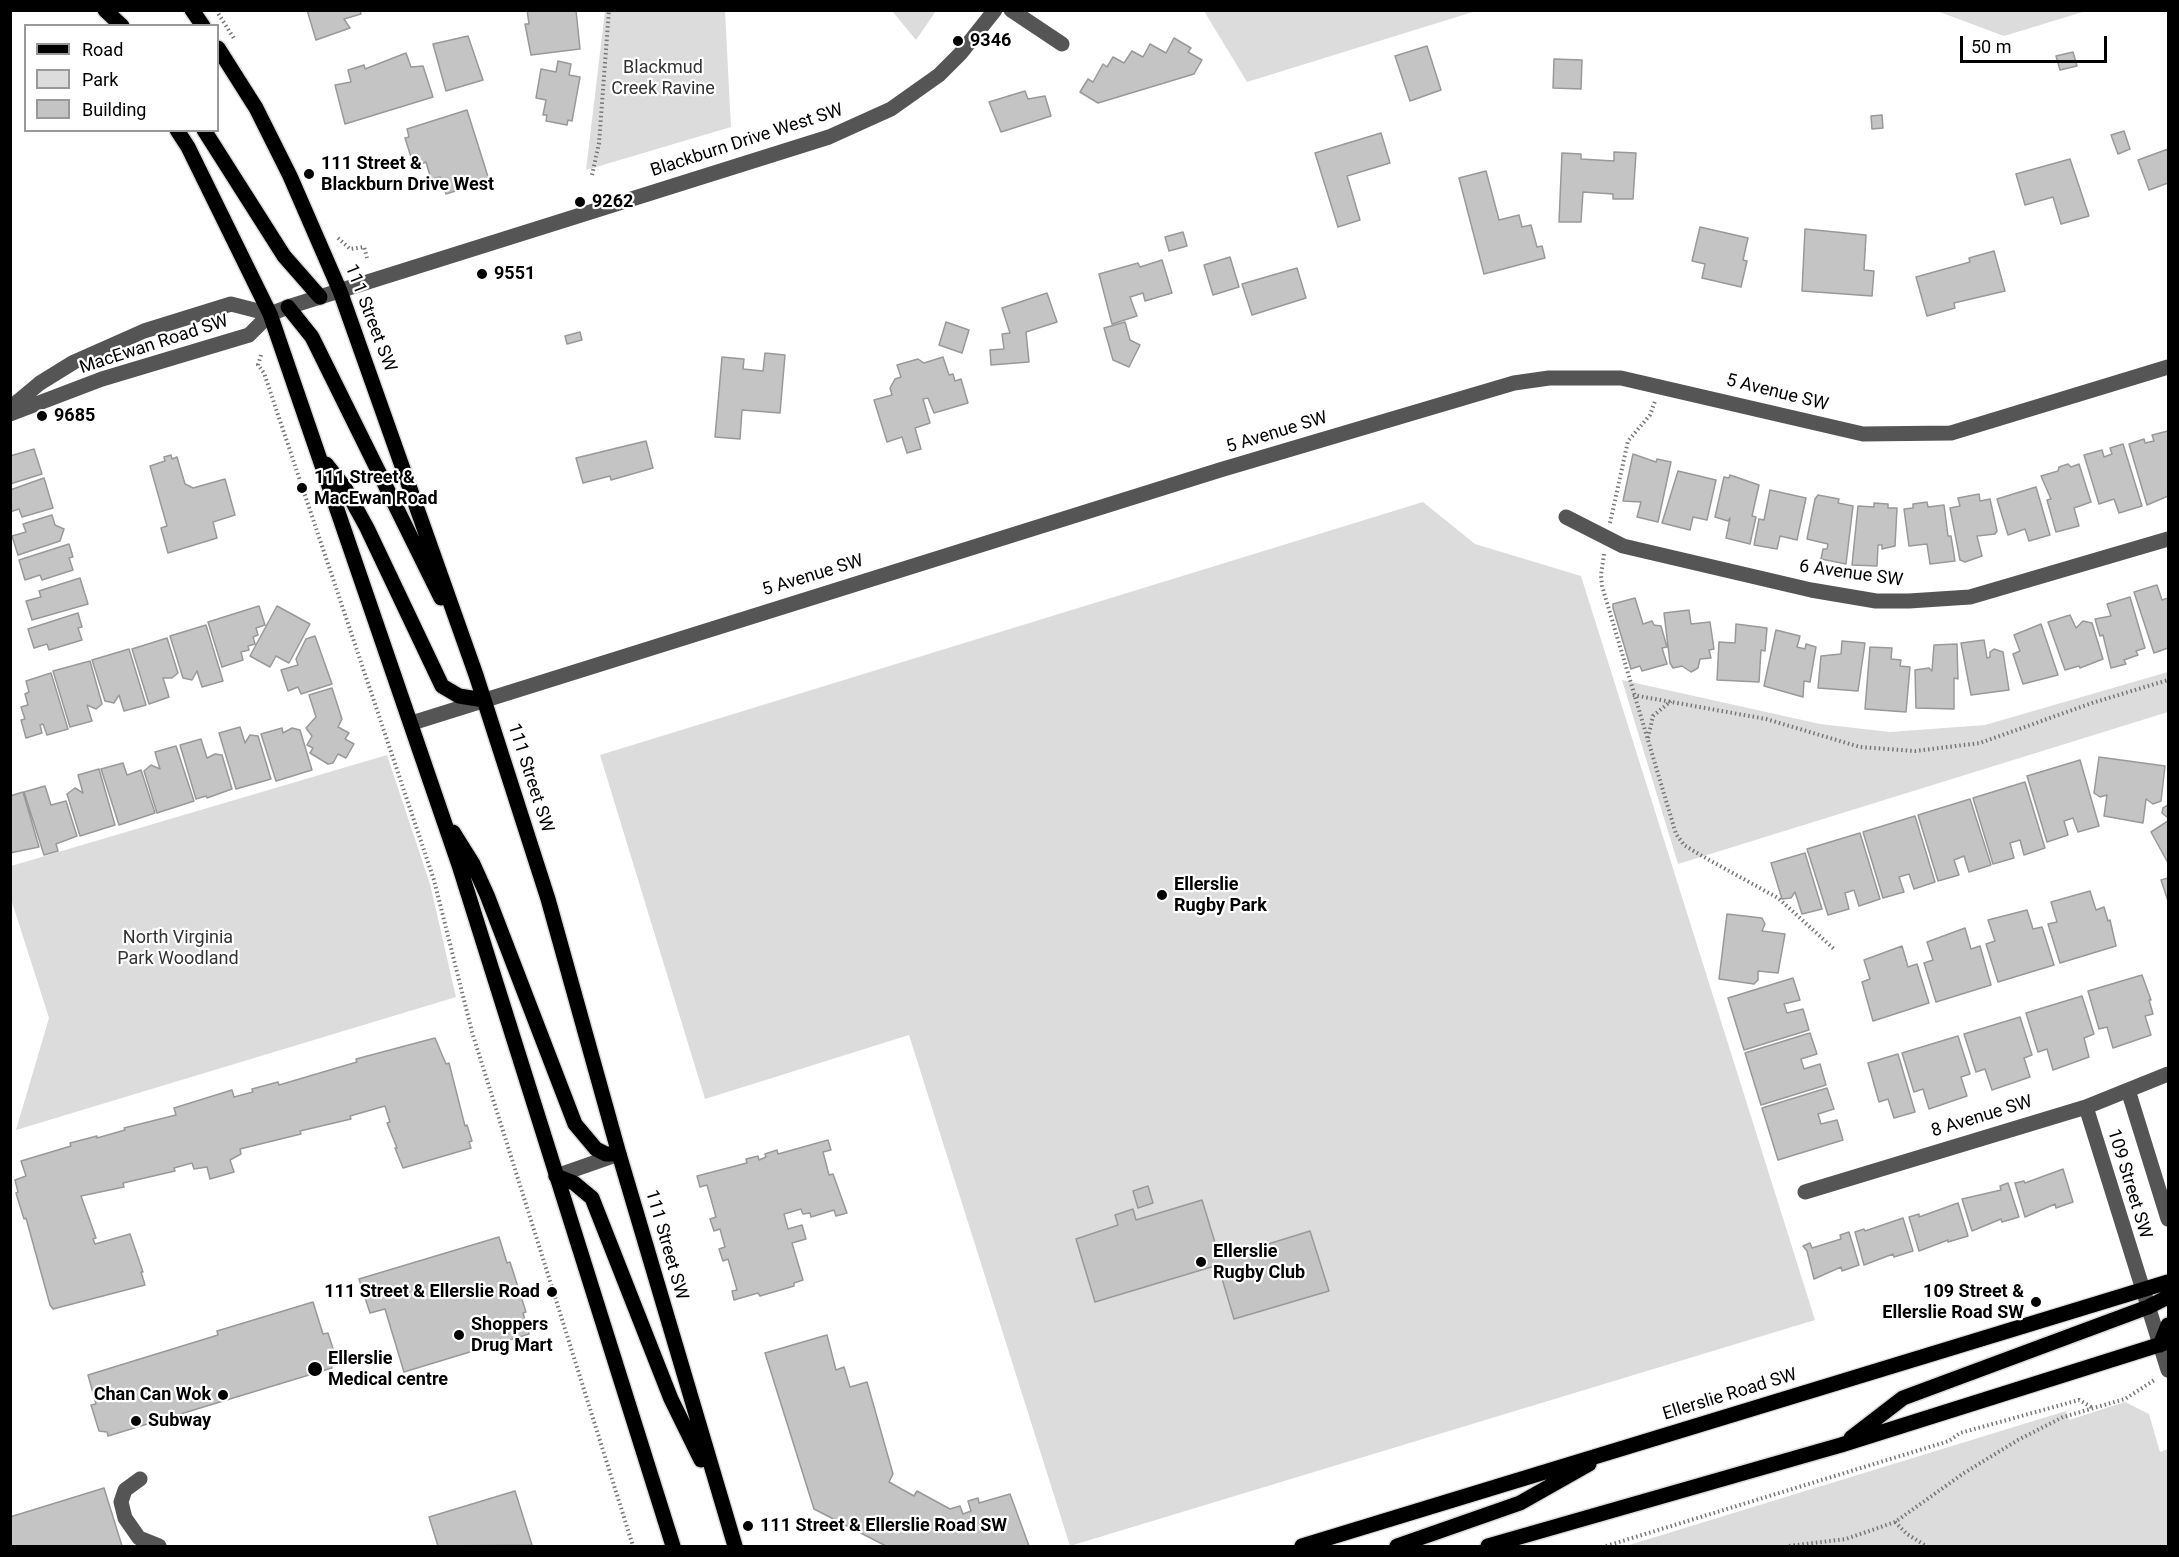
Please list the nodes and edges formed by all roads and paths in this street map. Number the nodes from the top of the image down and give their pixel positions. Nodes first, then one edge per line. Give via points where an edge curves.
1 (99, 10) edge
2 (105, 10) edge
3 (192, 10) edge
4 (609, 10) edge
5 (995, 10) edge
6 (1011, 10) edge
7 (107, 24) edge
8 (120, 24) edge
9 (202, 24) edge
10 (1062, 44) dead end
11 (219, 50) edge
12 (178, 132) edge
13 (205, 132) edge
14 (592, 175) dead end
15 (350, 249) dead end
16 (367, 258) dead end
17 (340, 291) junction
18 (320, 297) junction
19 (288, 308) junction
20 (270, 314) junction
21 (261, 355) dead end
22 (2169, 367) edge
23 (1660, 386) junction
24 (10, 408) edge
25 (10, 414) edge
26 (318, 455) junction
27 (1566, 517) dead end
28 (2169, 539) edge
29 (1606, 540) junction
30 (460, 632) junction
31 (2169, 680) edge
32 (1633, 695) junction
33 (484, 700) junction
34 (1672, 700) junction
35 (412, 723) junction
36 (1648, 742) junction
37 (444, 822) junction
38 (1834, 950) dead end
39 (2169, 1074) edge
40 (2128, 1090) junction
41 (2086, 1107) junction
42 (620, 1154) junction
43 (556, 1176) junction
44 (1805, 1192) dead end
45 (2169, 1220) edge
46 (2169, 1282) edge
47 (2142, 1290) junction
48 (2169, 1297) edge
49 (2148, 1307) junction
50 (2169, 1325) edge
51 (2164, 1344) edge
52 (2169, 1370) edge
53 (2151, 1380) dead end
54 (2093, 1408) junction
55 (1841, 1445) junction
56 (1616, 1450) junction
57 (140, 1479) dead end
58 (719, 1495) junction
59 (659, 1498) junction
60 (1896, 1522) junction
61 (159, 1546) edge
62 (633, 1546) edge
63 (665, 1546) edge
64 (673, 1546) edge
65 (735, 1546) edge
66 (1302, 1546) edge
67 (1397, 1546) edge
68 (1488, 1546) edge
69 (1606, 1546) edge
70 (1789, 1546) edge
71 (1926, 1546) edge

1 - 7 main road
2 - 8 main road
3 - 9 main road
4 - 14 path via 599,143
5 - 17 street, Blackburn Drive West SW via 939,75 865,123 792,150
6 - 10 street
11 - 17 main road, 111 Street SW via 261,118
12 - 20 main road
13 - 18 main road via 284,256
15 - 16 path via 364,247
17 - 18 street, Blackburn Drive West SW
17 - 30 main road, 111 Street SW
18 - 19 street, Blackburn Drive West SW
19 - 20 street, Blackburn Drive West SW
19 - 30 main road via 312,337 424,568
20 - 24 street, MacEwan Road SW via 231,304 144,331 74,362
20 - 25 street, MacEwan Road SW via 249,335 102,379
20 - 26 main road
21 - 62 path via 258,365 264,373 434,880 472,1032
22 - 23 street, 5 Avenue SW via 1951,433 1863,434
23 - 29 path via 1650,415 1628,441
23 - 33 street, 5 Avenue SW via 1601,377 1514,383
26 - 33 main road via 345,488 367,528 442,686 459,696
26 - 35 main road
27 - 29 street, 6 Avenue SW
28 - 29 street, 6 Avenue SW via 2000,590 1970,597 1909,602 1876,601 1811,590
29 - 32 path via 1602,586
30 - 33 main road, 111 Street SW
31 - 34 path via 1980,743 1933,750 1860,747 1766,719
32 - 34 path
32 - 36 path
33 - 35 street, 5 Avenue SW
33 - 42 main road, 111 Street SW via 548,899
34 - 36 path via 1653,716
35 - 37 main road
36 - 38 path via 1676,834 1684,845 1778,898
37 - 42 main road via 460,840 487,895 575,1124 596,1149
37 - 43 main road
39 - 40 street, 8 Avenue SW
40 - 41 street, 8 Avenue SW
40 - 45 street, 109 Street SW
41 - 44 street, 8 Avenue SW
41 - 47 street, 109 Street SW
42 - 43 street
42 - 58 main road, 111 Street SW
43 - 58 main road via 574,1183 592,1198 671,1399
43 - 59 main road
46 - 47 main road, Ellerslie Road SW
47 - 49 street, 109 Street SW
47 - 56 main road, Ellerslie Road SW
48 - 49 main road
49 - 51 street, 109 Street SW
49 - 55 main road via 1903,1398
50 - 51 main road
51 - 52 street, 109 Street SW
51 - 55 main road
53 - 54 path via 2148,1386 2125,1399
54 - 60 path via 2063,1417 2018,1440
54 - 69 path via 2079,1400 1960,1433 1949,1441
55 - 68 main road
56 - 66 main road, Ellerslie Road SW
56 - 67 main road via 1521,1503
57 - 61 street via 125,1490 121,1502 125,1518 139,1538
58 - 65 main road, 111 Street SW
59 - 63 main road
59 - 64 main road
60 - 70 path via 1846,1539
60 - 71 path

